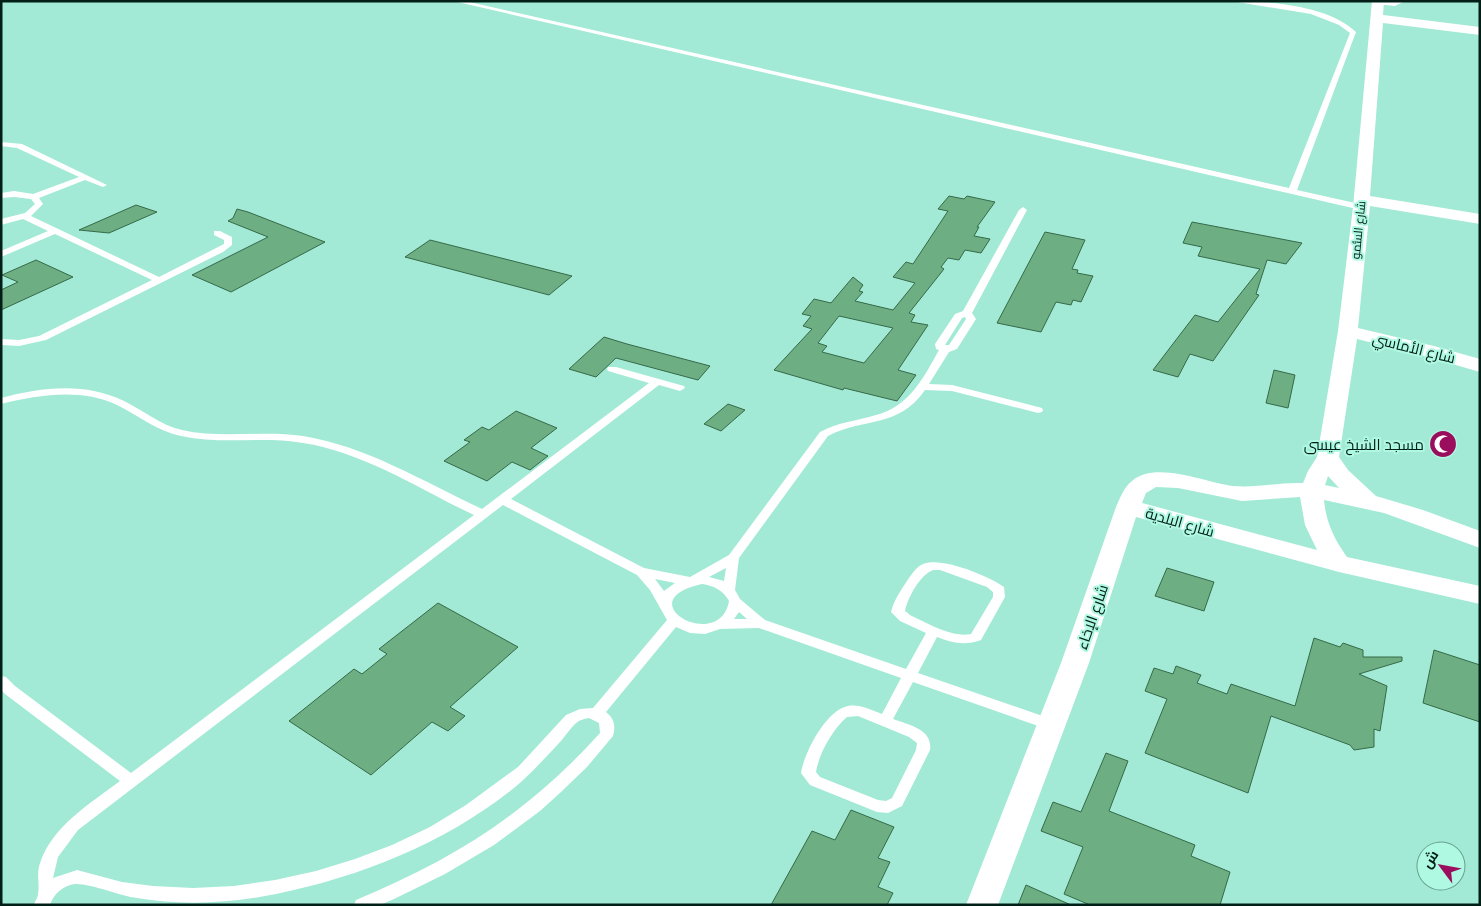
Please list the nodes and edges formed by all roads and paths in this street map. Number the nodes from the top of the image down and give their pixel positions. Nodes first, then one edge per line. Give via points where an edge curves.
1 (456, 1) edge
2 (1234, 1) edge
3 (1402, 1) edge
4 (1377, 7) edge
5 (1480, 31) edge
6 (1, 144) edge
7 (85, 176) junction
8 (103, 185) dead end
9 (1292, 192) junction
10 (1, 196) edge
11 (34, 197) junction
12 (1361, 204) junction
13 (1023, 210) dead end
14 (23, 216) junction
15 (1480, 219) edge
16 (1, 222) edge
17 (55, 231) junction
18 (217, 233) dead end
19 (1, 254) edge
20 (160, 280) junction
21 (1348, 331) junction
22 (1, 342) edge
23 (1480, 366) edge
24 (612, 369) dead end
25 (657, 382) junction
26 (923, 387) junction
27 (680, 388) dead end
28 (1, 401) edge
29 (1038, 410) dead end
30 (1328, 457) junction
31 (1313, 492) junction
32 (502, 499) junction
33 (1369, 502) junction
34 (1128, 507) junction
35 (483, 514) junction
36 (1480, 540) edge
37 (733, 558) junction
38 (1339, 564) junction
39 (641, 572) junction
40 (691, 581) junction
41 (1480, 595) edge
42 (732, 596) junction
43 (664, 603) junction
44 (674, 621) junction
45 (760, 623) junction
46 (719, 624) junction
47 (934, 630) junction
48 (910, 675) junction
49 (1, 682) edge
50 (596, 714) junction
51 (885, 722) junction
52 (1052, 725) junction
53 (130, 780) junction
54 (44, 899) edge
55 (362, 905) edge
56 (982, 905) edge

1 - 9 lane
2 - 9 lane via 1327,17 1353,32
3 - 4 lane
4 - 5 street
4 - 12 street, شارع السُّمو
6 - 7 lane via 19,146
7 - 8 lane
7 - 11 lane
9 - 12 lane
10 - 11 lane
11 - 14 lane via 38,200 37,208
12 - 15 street
12 - 21 street, شارع السُّمو
13 - 26 lane via 966,314 971,319 953,347 945,349
14 - 16 lane
14 - 17 lane
17 - 19 lane
17 - 20 lane
18 - 20 lane via 229,239 225,248
20 - 22 lane via 42,338 19,343
21 - 23 street, شارع الأماسي
21 - 30 street, شارع السُّمو
24 - 25 lane
25 - 27 lane
25 - 32 lane
26 - 29 lane via 952,388
26 - 37 lane via 898,411 842,425 824,434
28 - 35 lane via 48,392 89,393 120,403 163,427 194,436 230,439 282,437 318,442 354,452
30 - 31 street, شارع السُّمو via 1317,473
30 - 33 street via 1343,480
31 - 33 street, شارع البلدية
31 - 34 street, شارع البلدية via 1234,493 1155,479 1140,484
31 - 38 street, شارع السُّمو via 1316,526
32 - 35 lane
32 - 39 lane
33 - 36 street, شارع البلدية via 1424,518
34 - 38 street, شارع البلدية
34 - 52 street, شارع الإخاء
35 - 53 lane
37 - 40 lane
37 - 42 lane
38 - 41 street, شارع البلدية
39 - 40 lane
39 - 43 lane via 655,586
40 - 42 lane via 713,581
40 - 43 lane via 672,589
42 - 45 lane
42 - 46 lane via 732,614
43 - 44 lane via 668,616
44 - 46 lane via 690,628
44 - 50 lane
45 - 46 lane
45 - 48 lane
47 - 47 lane via 959,640 973,639 999,597 999,590 941,566 924,569 898,608 900,615
47 - 48 lane
48 - 51 lane
48 - 52 lane
49 - 53 lane
50 - 54 lane via 583,713 571,719 553,742 506,786 454,821 393,851 327,874 258,890 192,895 129,890 77,878 61,882
50 - 55 lane via 606,720 606,736 556,788 526,813 458,859
51 - 51 lane via 859,711 840,715 810,762 808,773 816,781 877,806 893,805 925,745 920,736
52 - 56 street, شارع الإخاء
53 - 54 lane via 72,824 62,836 45,871

